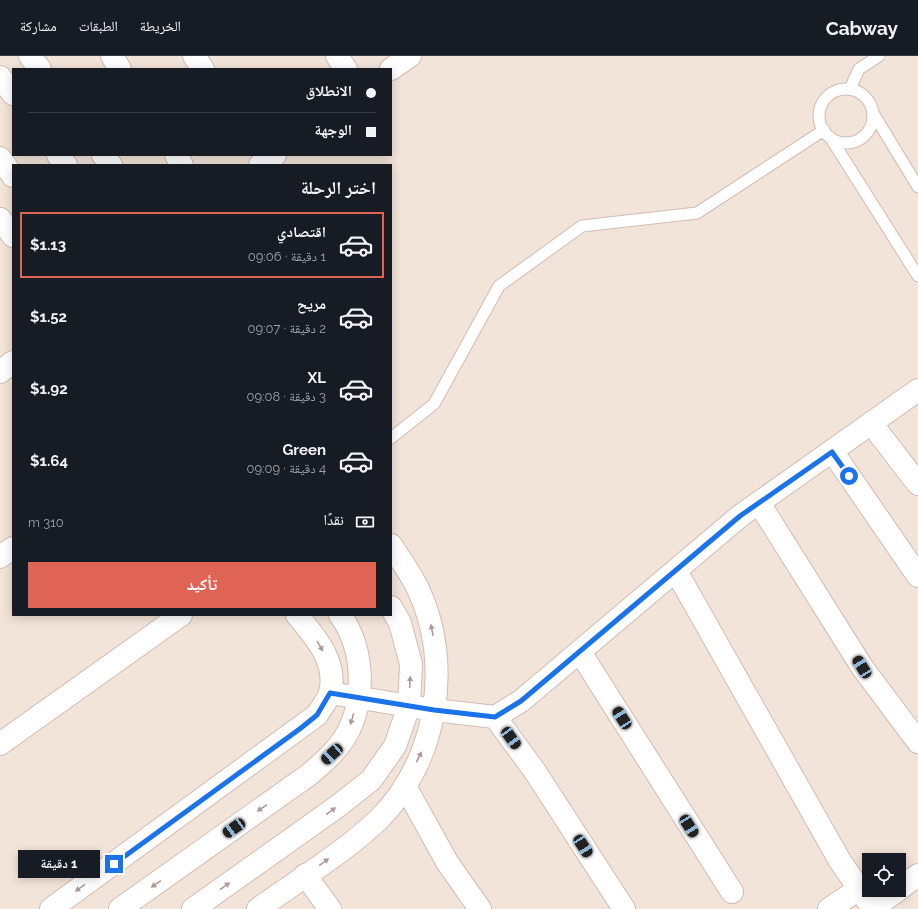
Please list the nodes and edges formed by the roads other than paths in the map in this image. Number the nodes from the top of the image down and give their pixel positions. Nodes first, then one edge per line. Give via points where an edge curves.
1 (30, 56) edge
2 (112, 56) edge
3 (194, 56) edge
4 (337, 56) edge
5 (410, 56) edge
6 (878, 56) edge
7 (39, 68) edge
8 (119, 68) edge
9 (202, 68) edge
10 (345, 68) edge
11 (392, 68) edge
12 (0, 77) edge
13 (850, 89) junction
14 (12, 93) edge
15 (873, 113) junction
16 (827, 133) junction
17 (59, 156) edge
18 (104, 156) edge
19 (0, 158) edge
20 (65, 164) edge
21 (110, 164) edge
22 (12, 175) edge
23 (918, 187) edge
24 (0, 219) edge
25 (12, 235) edge
26 (918, 276) edge
27 (12, 363) edge
28 (0, 372) edge
29 (918, 390) edge
30 (871, 423) junction
31 (392, 437) edge
32 (832, 452) junction
33 (918, 484) edge
34 (759, 503) junction
35 (392, 547) edge
36 (12, 549) edge
37 (0, 557) edge
38 (676, 571) junction
39 (918, 576) edge
40 (392, 609) edge
41 (180, 616) edge
42 (298, 616) edge
43 (341, 616) edge
44 (580, 652) junction
45 (330, 693) junction
46 (359, 698) junction
47 (409, 706) junction
48 (434, 710) junction
49 (495, 717) junction
50 (918, 742) edge
51 (0, 744) edge
52 (405, 786) junction
53 (305, 875) junction
54 (918, 875) edge
55 (906, 884) edge
56 (859, 889) junction
57 (732, 892) dead end
58 (889, 897) edge
59 (51, 909) edge
60 (120, 909) edge
61 (193, 909) edge
62 (258, 909) edge
63 (330, 909) edge
64 (480, 909) edge
65 (624, 909) edge
66 (829, 909) edge
67 (873, 909) edge

1 - 7 street
2 - 8 street
3 - 9 street
4 - 10 street
5 - 11 street
6 - 13 lane via 859,69
12 - 14 street
13 - 15 lane via 865,97
13 - 16 lane via 832,93 823,103 820,116
15 - 16 lane via 870,127 865,135 857,140 842,142
15 - 23 lane
16 - 26 lane
16 - 31 lane via 697,213 582,226 499,286 434,404
17 - 20 street
18 - 21 street
19 - 22 street
24 - 25 street
27 - 28 street
29 - 30 street
30 - 32 street
30 - 33 street
32 - 34 street
32 - 39 street
34 - 38 street
34 - 50 street via 862,667
48 -> 35 street via 437,668 432,628 418,589
36 - 37 street
38 - 44 street
38 - 56 street via 840,861
47 -> 40 street via 410,664 400,623
41 - 51 street
42 -> 45 street via 321,645 331,668
43 - 46 street via 347,625 359,659
44 - 49 street via 521,701
44 - 57 street
45 - 46 street
45 -> 59 street via 317,715 301,728
46 - 47 street
46 -> 60 street via 349,730 332,754 310,774
47 - 48 street
61 -> 47 street via 371,780 395,746
48 - 49 street
52 -> 48 street via 423,749
49 - 65 street via 534,770
53 -> 52 street via 379,818
52 - 64 street via 447,862
53 - 62 street
53 - 63 street
54 - 55 street
56 - 66 street
56 - 67 street
58 - 67 street

